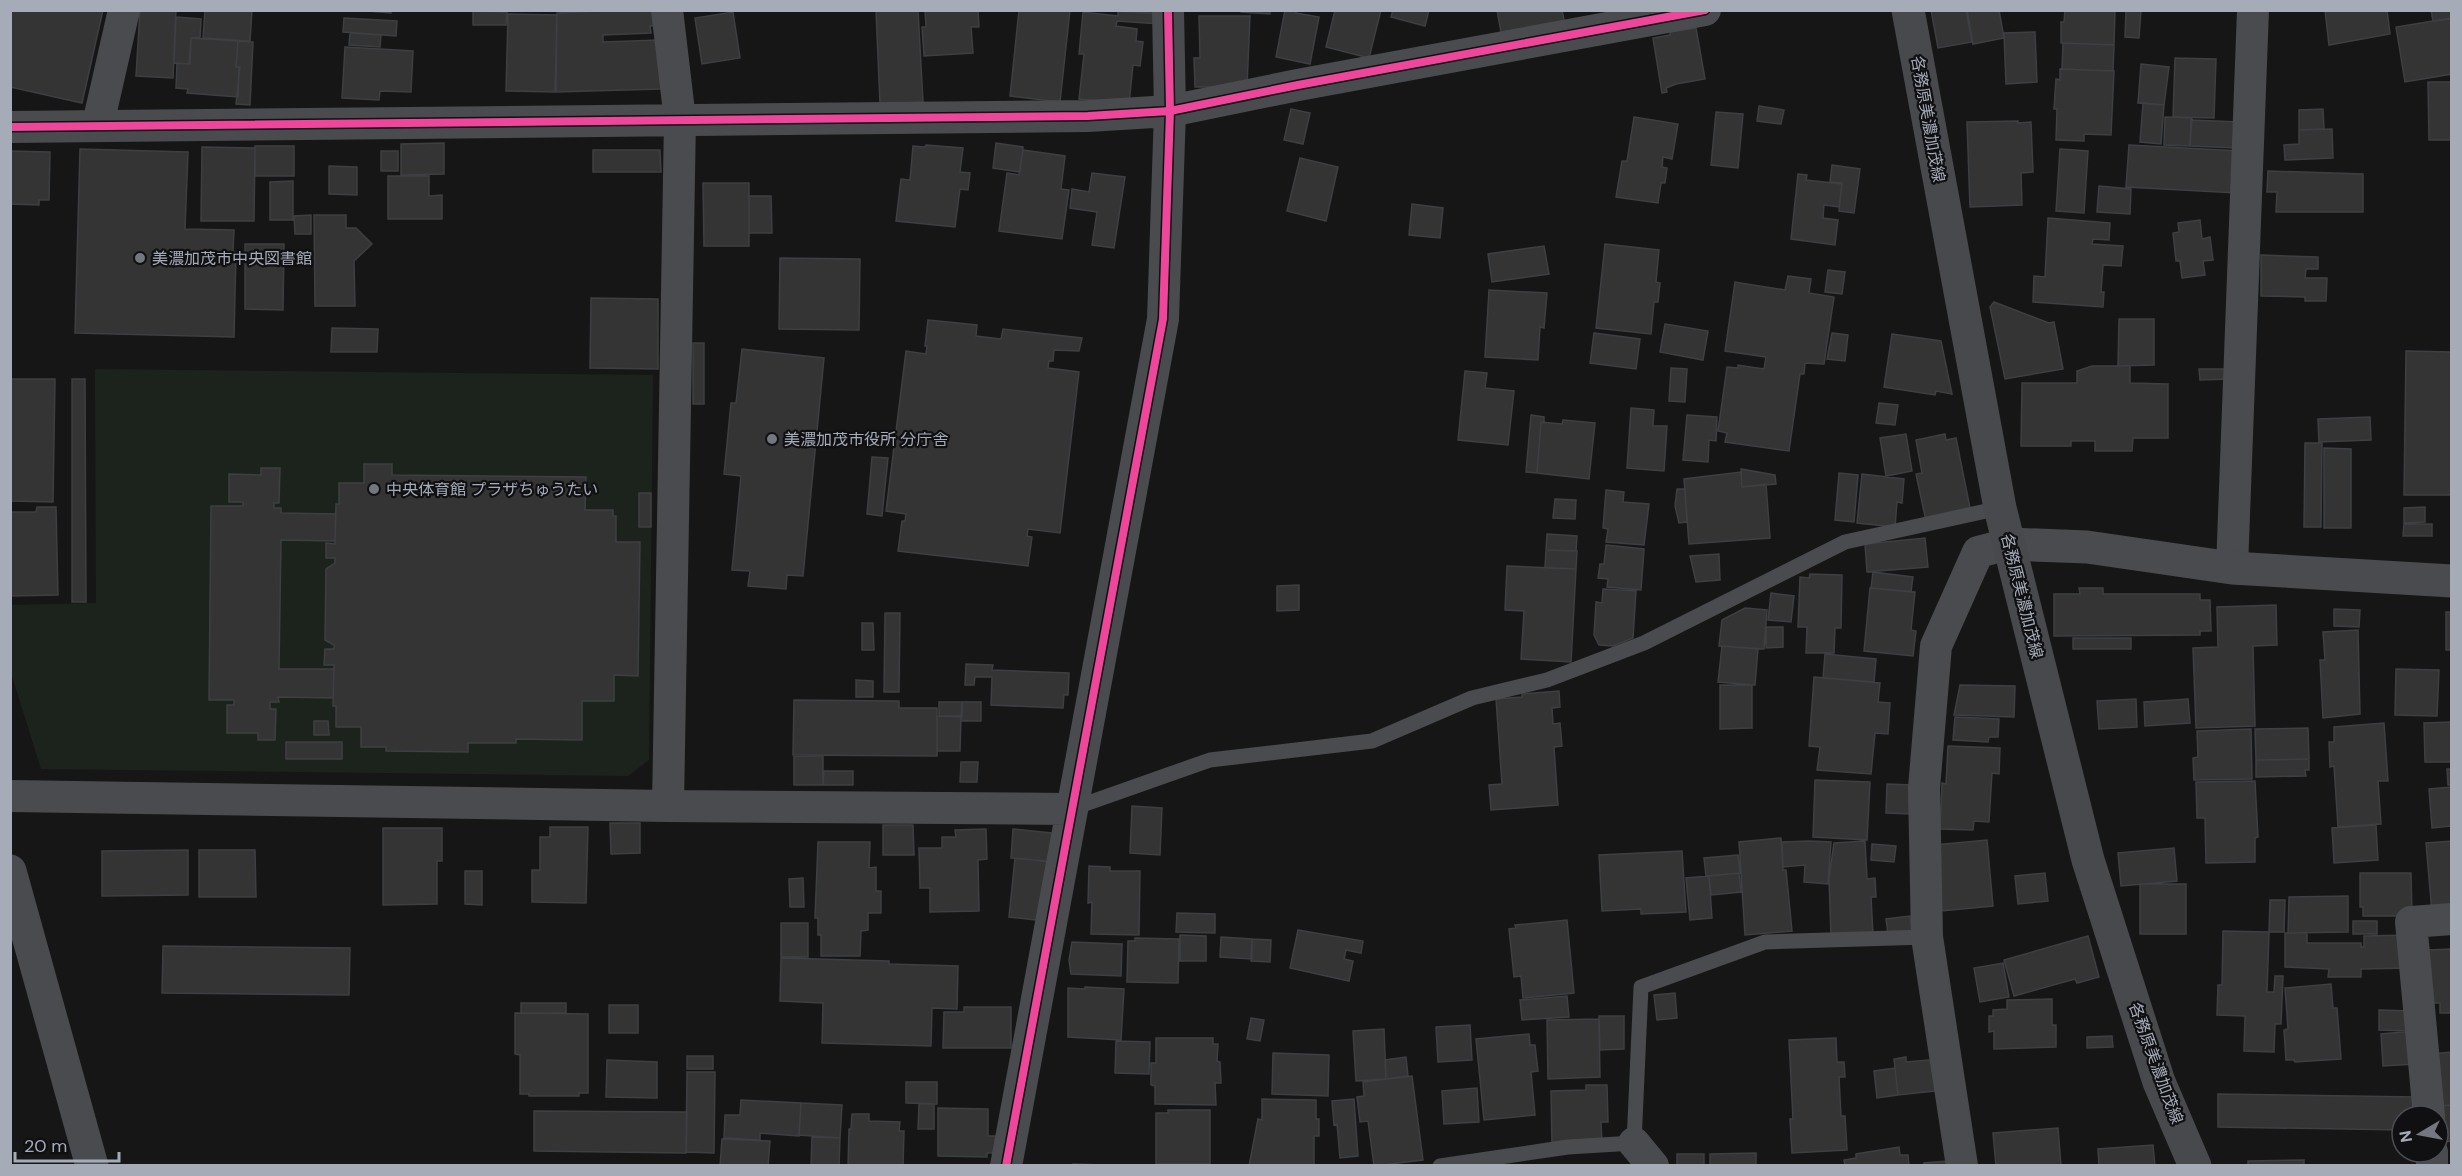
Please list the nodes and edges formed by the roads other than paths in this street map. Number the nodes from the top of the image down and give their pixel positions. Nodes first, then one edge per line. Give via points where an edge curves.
1 (124, 10) edge
2 (667, 10) edge
3 (1168, 10) edge
4 (1705, 10) edge
5 (1908, 10) edge
6 (2253, 10) edge
7 (1170, 111) junction
8 (680, 120) junction
9 (98, 124) junction
10 (10, 127) edge
11 (2000, 508) junction
12 (2009, 544) junction
13 (2232, 568) junction
14 (2451, 581) edge
15 (10, 796) edge
16 (668, 806) junction
17 (1071, 809) junction
18 (10, 871) edge
19 (2451, 919) edge
20 (1927, 937) junction
21 (2428, 1104) edge
22 (1643, 1154) edge
23 (92, 1166) edge
24 (1006, 1166) edge
25 (1440, 1166) edge
26 (1962, 1166) edge
27 (2196, 1166) edge

1 - 9 street
2 - 8 street
3 - 7 street
4 - 7 street
5 - 11 main road, 各務原美濃加茂線
6 - 13 street
7 - 8 street via 1088,116
7 - 17 street via 1163,319
8 - 9 street
8 - 16 street
9 - 10 street
11 - 12 main road, 各務原美濃加茂線
11 - 17 lane via 1845,542 1644,643 1547,680 1472,698 1371,741 1210,760
12 - 13 street via 2086,547
12 - 20 street via 1978,552 1936,646 1924,788
12 - 27 main road, 各務原美濃加茂線 via 2088,860 2159,1082
13 - 14 street
15 - 16 street
16 - 17 street
17 - 24 street
18 - 23 street
19 - 21 street via 2411,922
20 - 22 lane via 1765,942 1641,987
20 - 26 street
22 - 25 lane via 1568,1147

